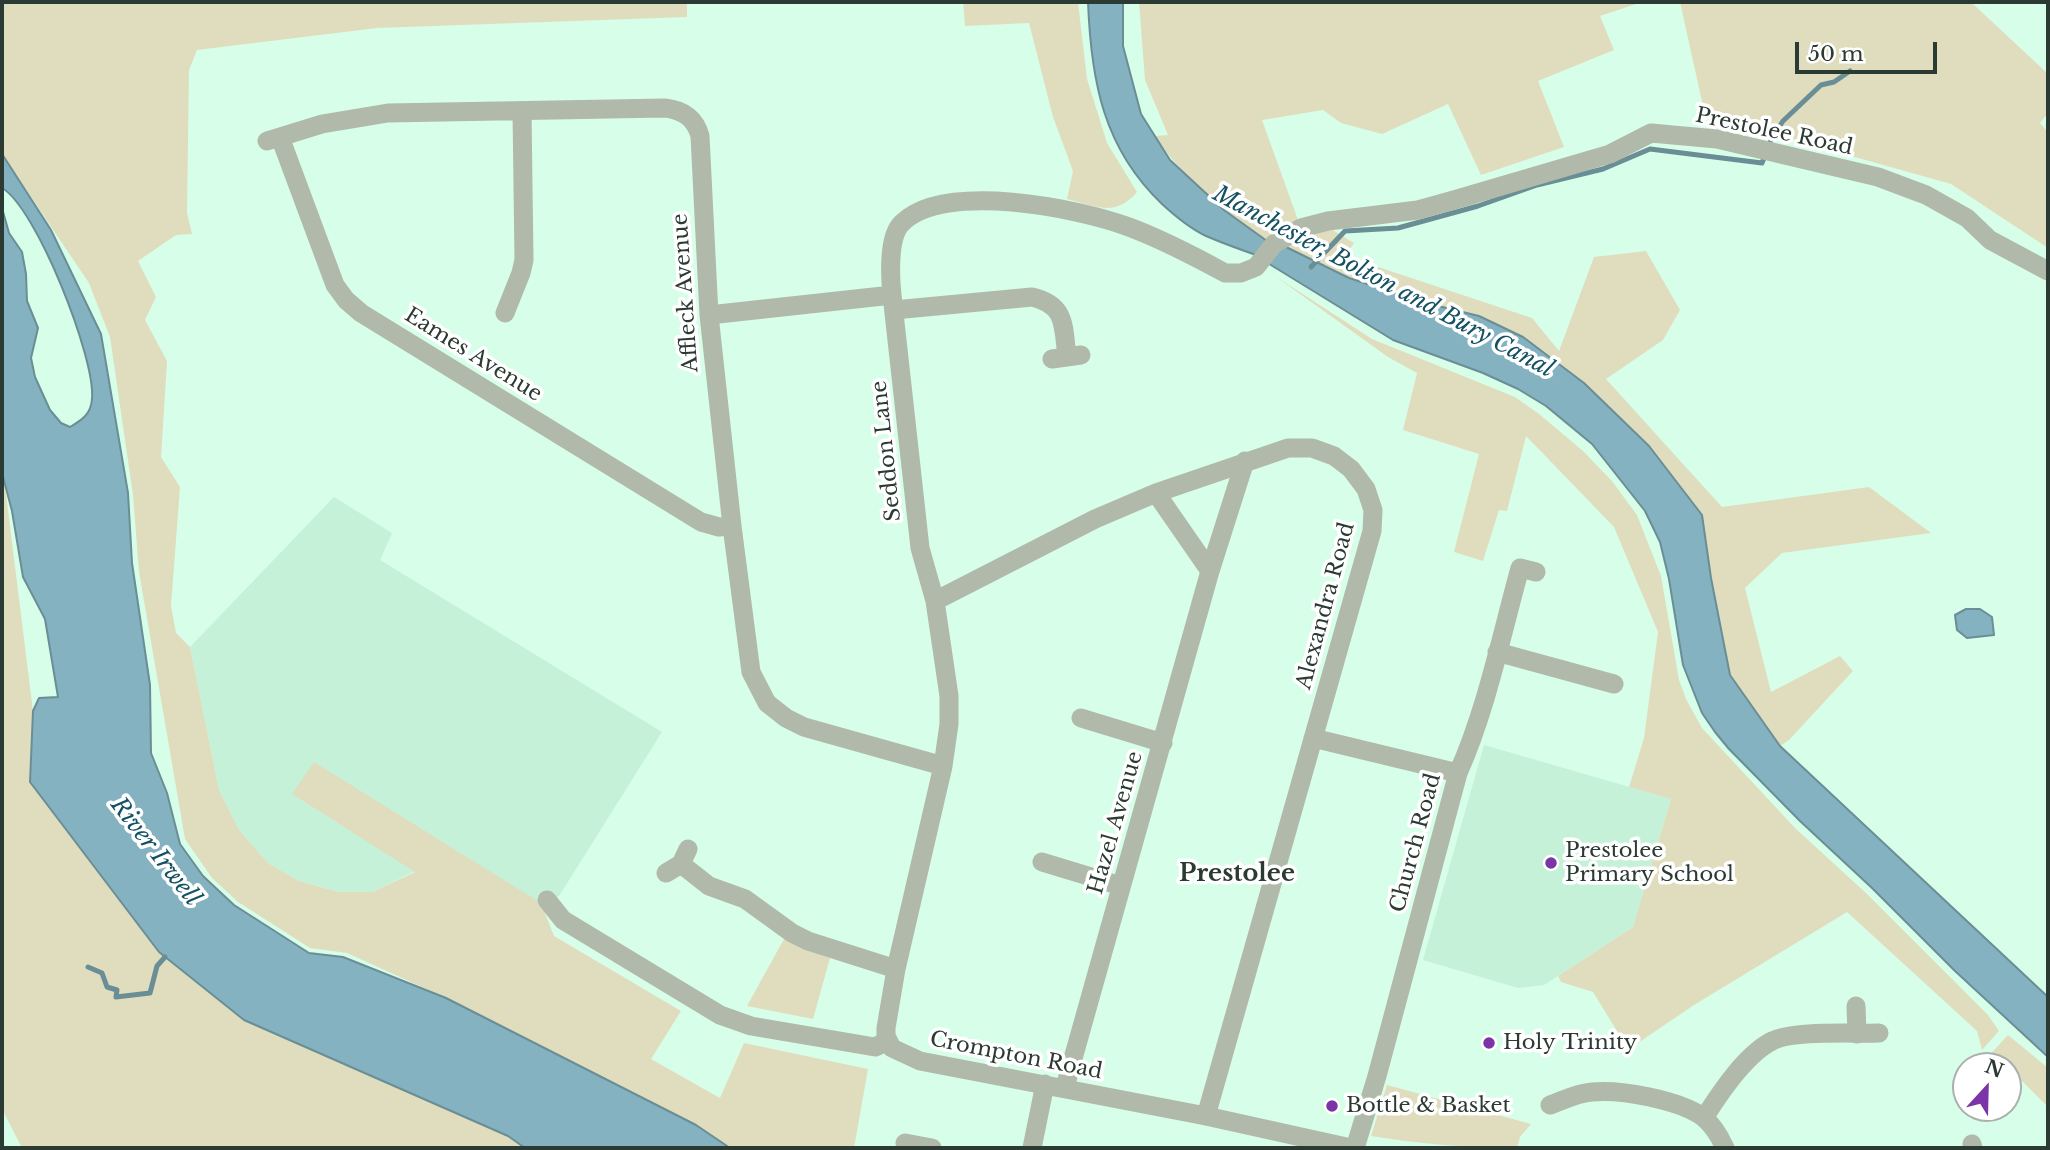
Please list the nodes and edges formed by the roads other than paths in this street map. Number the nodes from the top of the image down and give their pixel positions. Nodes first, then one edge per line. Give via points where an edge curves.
1 (522, 111) junction
2 (273, 139) joint
3 (1256, 267) joint
4 (2048, 271) edge
5 (893, 302) junction
6 (505, 313) dead end
7 (709, 315) junction
8 (1067, 357) dead end
9 (1245, 461) junction
10 (1156, 494) junction
11 (732, 526) junction
12 (1210, 571) junction
13 (1536, 572) dead end
14 (934, 600) junction
15 (1497, 652) junction
16 (1614, 684) dead end
17 (1081, 718) dead end
18 (1314, 738) junction
19 (1163, 743) junction
20 (943, 766) junction
21 (1458, 773) junction
22 (678, 862) dead end
23 (1042, 862) dead end
24 (1121, 886) junction
25 (547, 900) dead end
26 (896, 969) junction
27 (1856, 1006) dead end
28 (1879, 1033) dead end
29 (1857, 1034) junction
30 (888, 1041) junction
31 (1565, 1078) dead end
32 (1045, 1084) junction
33 (1065, 1087) junction
34 (1572, 1097) junction
35 (1550, 1105) dead end
36 (1206, 1116) junction
37 (1704, 1118) junction
38 (905, 1143) dead end
39 (932, 1148) edge
40 (1032, 1148) edge
41 (1353, 1148) edge
42 (1725, 1148) edge

1 - 2 street, Affleck Avenue via 367,115
1 - 6 street via 524,260 504,291
1 - 7 street, Affleck Avenue via 665,108 688,116 700,136
2 - 11 street, Eames Avenue via 335,285 361,313 701,522
3 - 4 street, Prestolee Road via 1274,244 1301,228 1418,210 1610,154 1651,133 1717,139 1878,177 1926,195 1967,218 1990,240
3 - 5 street, Seddon Lane via 1241,273 1225,272 1129,227 1076,213 989,200 960,202 922,209 895,232 889,270
5 - 7 street
5 - 8 street via 1043,300 1062,319
5 - 14 street, Seddon Lane via 920,548
7 - 11 street, Affleck Avenue
9 - 10 street, Alexandra Road
9 - 12 street, Hazel Avenue
9 - 18 street, Alexandra Road via 1289,448 1312,448 1334,456 1366,489 1373,510 1372,531
10 - 12 street
10 - 14 street, Alexandra Road via 1095,519
11 - 20 street, Affleck Avenue via 751,672 768,703 804,727
12 - 19 street, Hazel Avenue
13 - 15 street, Church Road via 1520,568
14 - 20 street, Seddon Lane via 949,696
15 - 16 street via 1586,668
15 - 21 street, Church Road
17 - 19 street
18 - 21 street
18 - 36 street, Alexandra Road
19 - 24 street, Hazel Avenue
20 - 26 street, Seddon Lane
21 - 41 street, Church Road
22 - 26 street via 709,886 745,899 808,941
23 - 24 street
24 - 33 street, Hazel Avenue
25 - 30 street via 563,920 720,1015 751,1026 876,1047
26 - 30 street, Seddon Lane
27 - 29 street
28 - 29 street
29 - 37 street via 1773,1041 1743,1066
30 - 32 street, Crompton Road via 899,1053 920,1061
31 - 34 street
32 - 33 street, Crompton Road
32 - 40 street
33 - 36 street, Crompton Road
34 - 35 street
34 - 37 street via 1617,1093 1683,1107
36 - 41 street, Crompton Road
37 - 42 street
38 - 39 street

